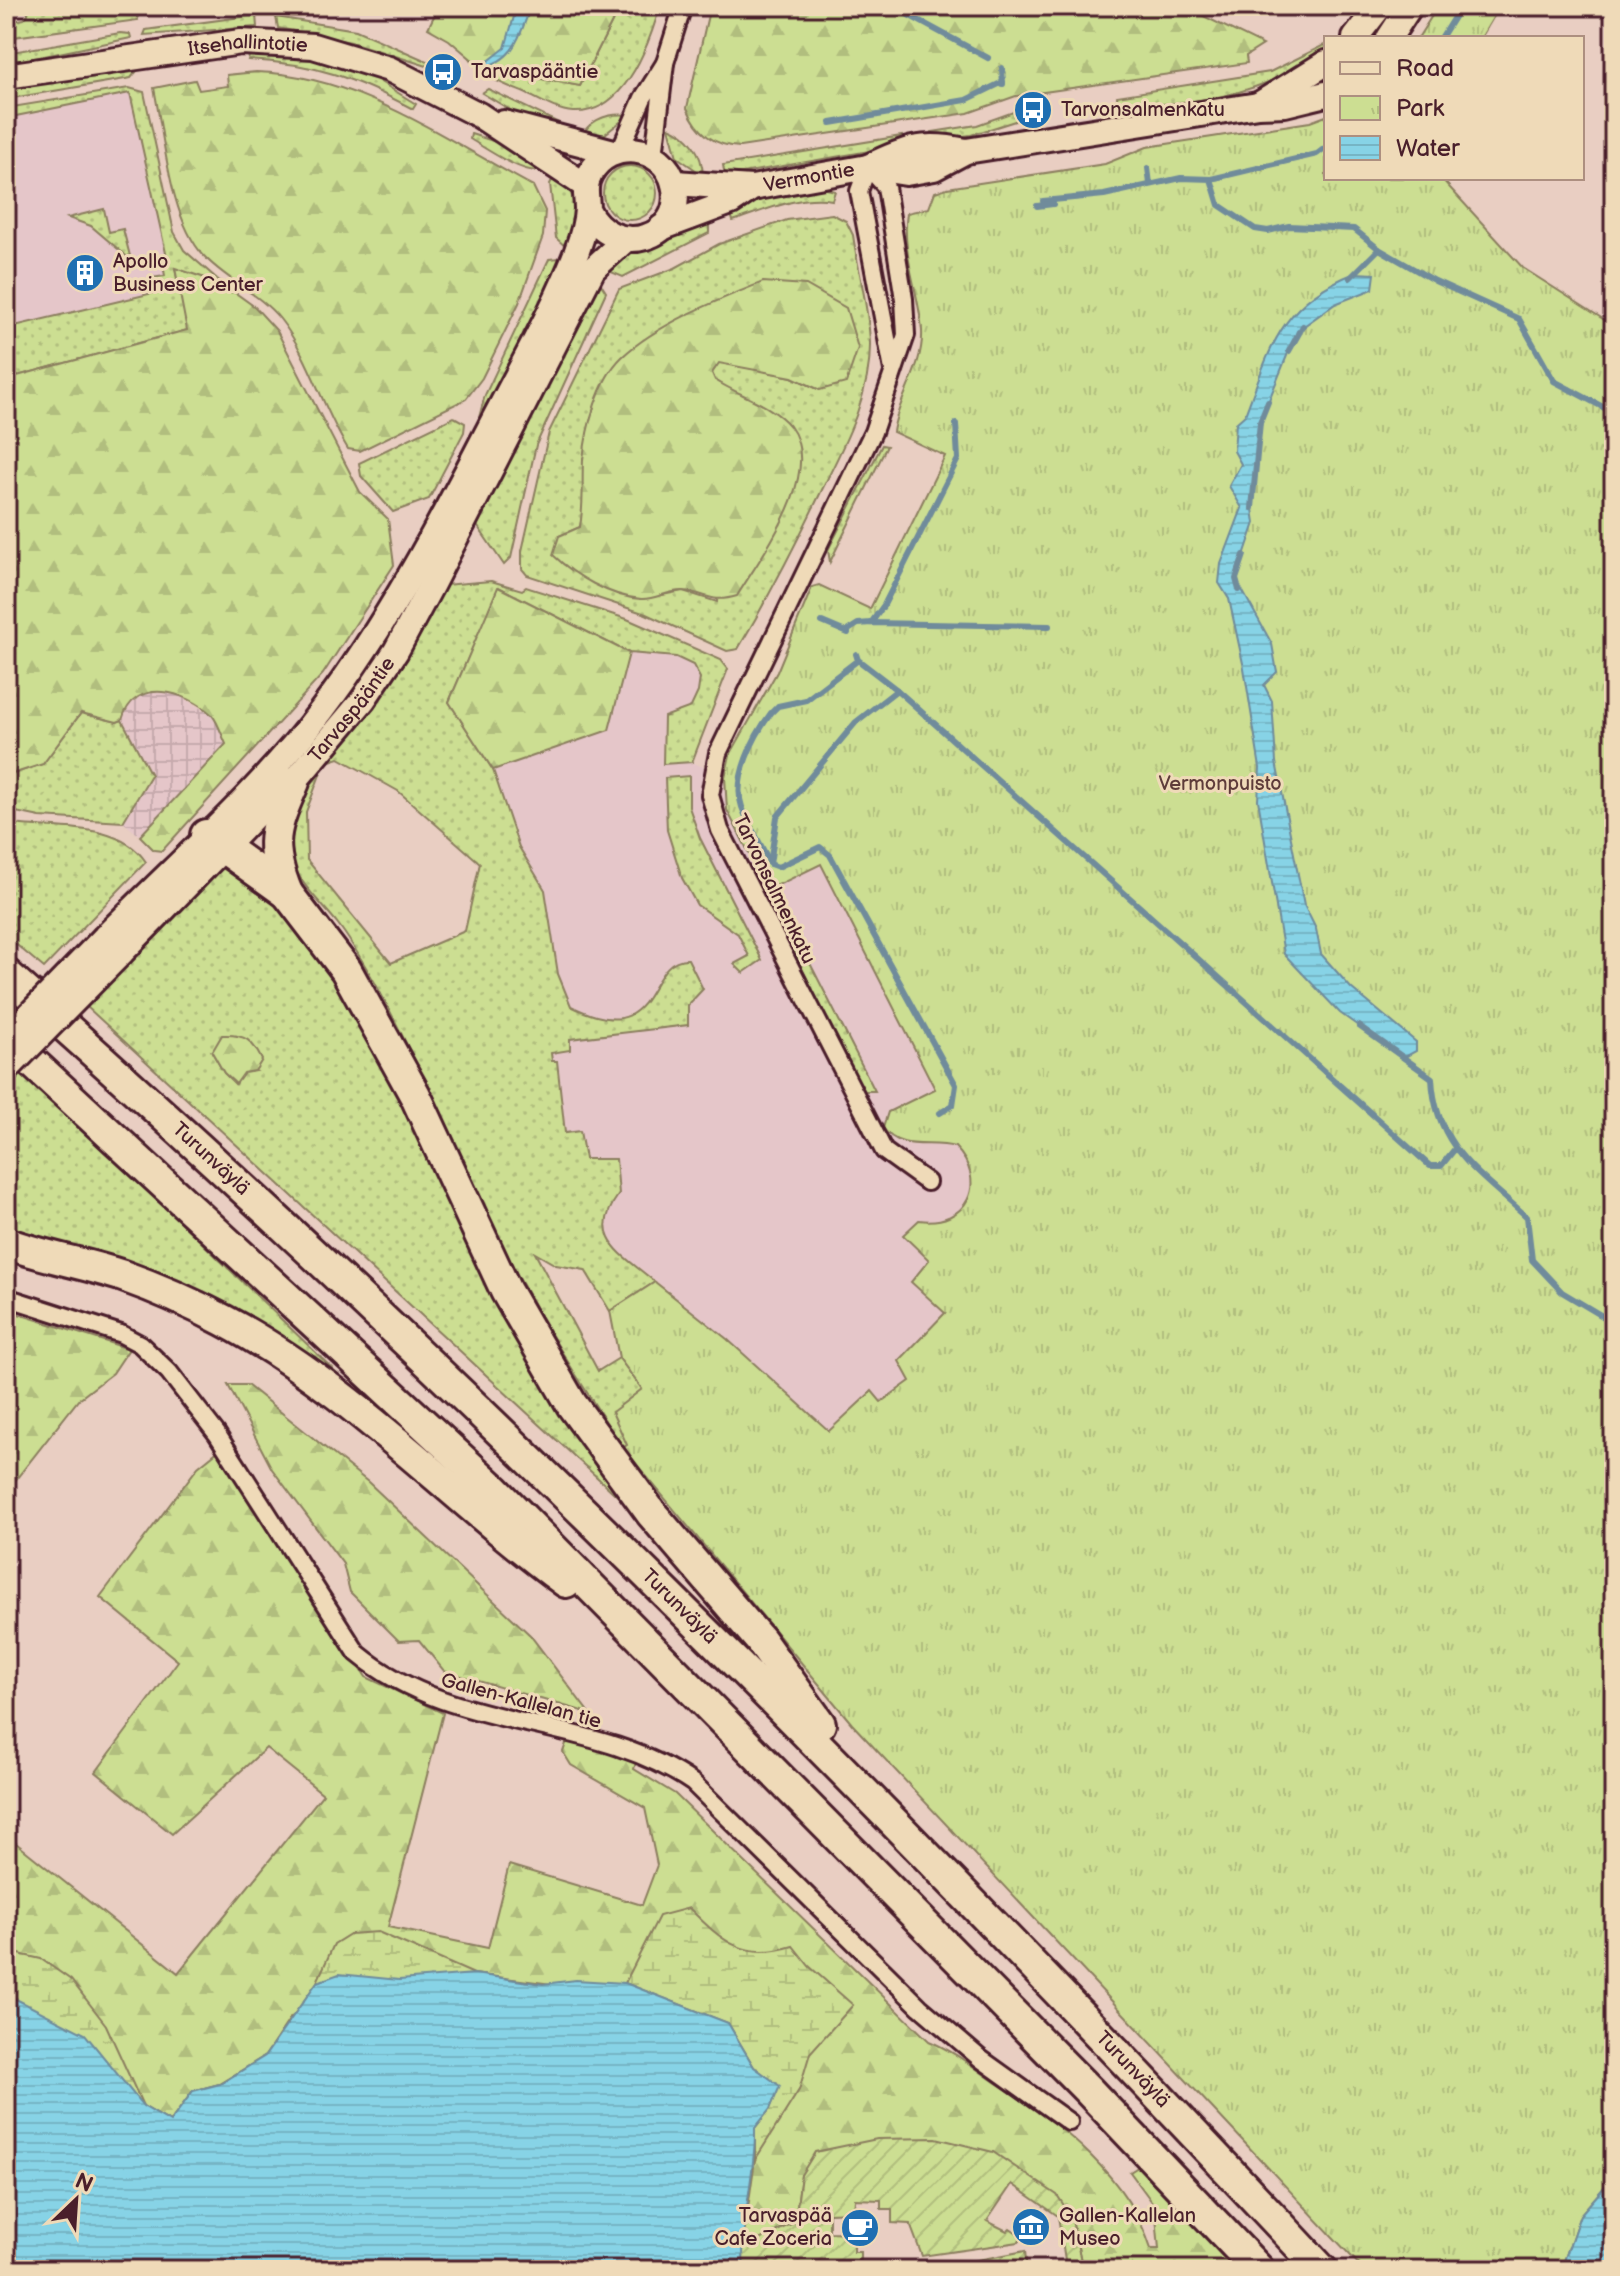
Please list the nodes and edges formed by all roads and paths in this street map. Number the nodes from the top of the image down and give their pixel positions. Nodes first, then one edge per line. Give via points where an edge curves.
1 (683, 6) edge
2 (1380, 6) edge
3 (1410, 6) edge
4 (1357, 36) edge
5 (1390, 36) edge
6 (665, 63) junction
7 (1324, 64) edge
8 (6, 76) edge
9 (1324, 94) edge
10 (1258, 105) junction
11 (479, 115) junction
12 (617, 151) junction
13 (654, 156) junction
14 (868, 167) junction
15 (674, 183) junction
16 (752, 188) junction
17 (586, 197) junction
18 (661, 228) junction
19 (625, 240) junction
20 (893, 370) junction
21 (457, 514) junction
22 (422, 579) junction
23 (294, 782) junction
24 (216, 840) junction
25 (287, 893) junction
26 (113, 945) junction
27 (6, 974) edge
28 (6, 1039) edge
29 (6, 1070) edge
30 (927, 1182) dead end
31 (6, 1243) edge
32 (6, 1297) edge
33 (645, 1639) junction
34 (867, 1791) junction
35 (1069, 2122) dead end
36 (1259, 2270) edge
37 (1322, 2270) edge

1 - 6 street
2 - 4 main road
3 - 5 main road
6 - 12 street
6 - 13 street
7 - 10 main road, Vermontie
8 - 11 main road, Itsehallintotie via 139,54 277,41 389,69
9 - 10 main road, Vermontie
10 - 14 main road, Vermontie via 966,151 926,146 902,150
11 - 12 main road, Itsehallintotie via 565,142
11 - 17 main road, Itsehallintotie
12 - 13 main road
12 - 17 main road via 595,166
13 - 15 main road
14 - 16 main road, Vermontie
14 - 20 street, Tarvonsalmenkatu via 859,191
14 - 20 street, Tarvonsalmenkatu via 886,187 907,319
15 - 16 main road, Vermontie
15 - 18 main road via 674,208
16 - 18 main road, Vermontie via 731,202
17 - 19 main road via 601,230
17 - 21 main road, Tarvaspääntie via 558,294
18 - 19 main road via 650,236
19 - 21 main road, Tarvaspääntie via 593,269
20 - 30 street, Tarvonsalmenkatu via 873,432 718,753 710,795 720,830 884,1151
21 - 22 main road, Tarvaspääntie
22 - 23 main road, Tarvaspääntie via 396,651 363,700
22 - 24 main road, Tarvaspääntie
23 - 24 main road, Tarvaspääntie
23 - 25 highway via 277,821 275,840 274,862
24 - 25 highway
24 - 26 main road, Tarvaspääntie
25 - 34 highway via 332,950 373,1017 506,1291 572,1405 652,1514 760,1640
26 - 28 main road, Tarvaspääntie, bridge
26 - 29 main road, Tarvaspääntie, bridge
27 - 34 highway, Turunväylä via 171,1119 541,1468
28 - 33 highway via 495,1490
31 - 33 highway via 145,1285 256,1338 411,1454 516,1545
32 - 35 street, Gallen-Kallelan tie via 121,1334 169,1372 217,1434 350,1643 384,1676 443,1703 634,1751 672,1768 955,2038
33 - 36 highway
34 - 37 highway, Turunväylä

